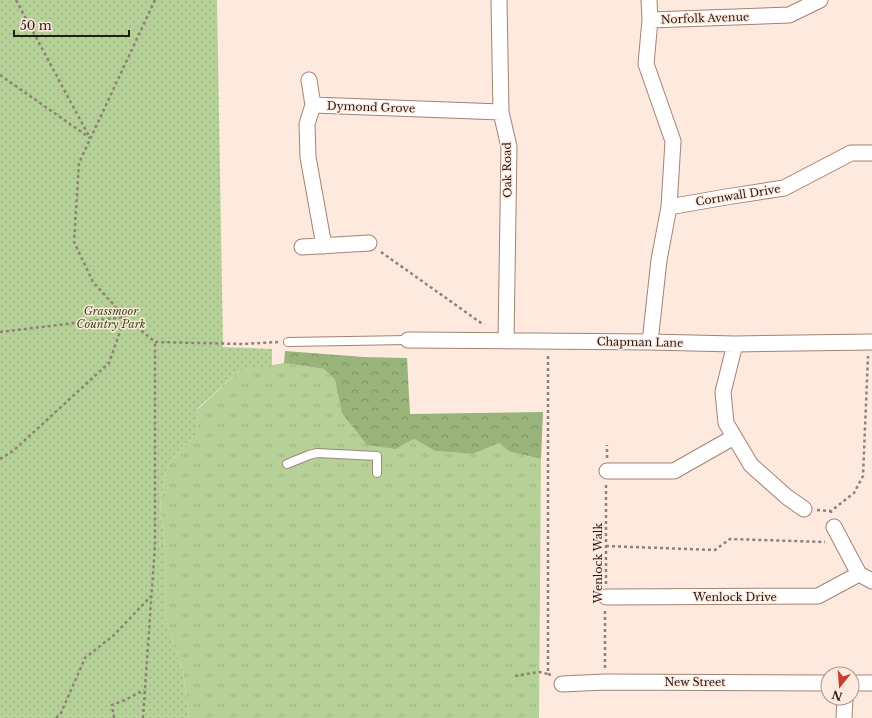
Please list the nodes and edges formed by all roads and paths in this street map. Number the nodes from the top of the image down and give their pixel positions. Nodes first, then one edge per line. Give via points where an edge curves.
1 (16, 0) edge
2 (155, 0) edge
3 (499, 0) edge
4 (649, 0) edge
5 (820, 0) edge
6 (650, 20) junction
7 (0, 75) edge
8 (309, 80) dead end
9 (313, 105) junction
10 (501, 112) junction
11 (90, 138) junction
12 (872, 153) edge
13 (669, 207) junction
14 (369, 243) joint
15 (324, 246) junction
16 (302, 247) dead end
17 (125, 317) junction
18 (486, 327) dead end
19 (0, 332) edge
20 (408, 340) joint
21 (506, 341) junction
22 (548, 341) junction
23 (155, 342) junction
24 (288, 342) joint
25 (650, 342) junction
26 (870, 342) edge
27 (735, 344) junction
28 (734, 437) junction
29 (607, 445) dead end
30 (0, 459) edge
31 (287, 464) dead end
32 (606, 470) junction
33 (377, 473) dead end
34 (804, 509) dead end
35 (834, 527) joint
36 (842, 542) junction
37 (606, 546) junction
38 (865, 578) edge
39 (151, 596) junction
40 (606, 597) junction
41 (548, 674) junction
42 (515, 676) dead end
43 (605, 682) junction
44 (820, 683) edge
45 (860, 683) edge
46 (872, 683) edge
47 (562, 684) joint
48 (144, 690) junction
49 (845, 706) edge
50 (56, 718) edge
51 (114, 718) edge
52 (143, 718) edge
53 (844, 718) edge

1 - 11 path
2 - 11 path
3 - 10 street, Oak Road
4 - 6 street
5 - 6 street, Norfolk Avenue via 789,15
6 - 13 street, Norfolk Avenue via 646,64 673,141
7 - 11 path
8 - 9 street
9 - 10 street, Dymond Grove
9 - 15 street, Dymond Grove via 308,124 308,157
10 - 21 street, Oak Road via 509,147
11 - 17 path via 79,163 74,242 93,282
12 - 13 street, Cornwall Drive via 851,153 784,188
13 - 25 street, Norfolk Avenue via 659,260
14 - 15 street
14 - 18 path
15 - 16 street
17 - 19 path
17 - 23 path
17 - 30 path via 109,363 13,451
20 - 21 street, Chapman Lane
20 - 24 lane
21 - 22 street, Chapman Lane
22 - 25 street, Chapman Lane
22 - 41 path
23 - 24 path
23 - 39 path via 155,545
25 - 27 street, Chapman Lane
26 - 27 street, Chapman Lane
26 - 35 path via 863,476 854,493 831,511
27 - 28 street via 723,392 726,423
28 - 32 street via 674,471
28 - 34 street via 751,465
29 - 32 path, Wenlock Walk
31 - 33 lane via 317,453 377,456
32 - 37 path, Wenlock Walk
35 - 36 street, Wenlock Drive
36 - 37 path via 730,539 715,550
36 - 38 street, Wenlock Drive
37 - 40 path, Wenlock Walk
38 - 40 street, Wenlock Drive via 818,596
39 - 48 path
39 - 50 path via 114,636 85,658 61,713
40 - 43 path, Wenlock Walk
41 - 42 path via 539,672
41 - 47 path
43 - 44 street, New Street
43 - 47 street, New Street
45 - 46 street
48 - 51 path via 112,705
48 - 52 path
49 - 53 street

